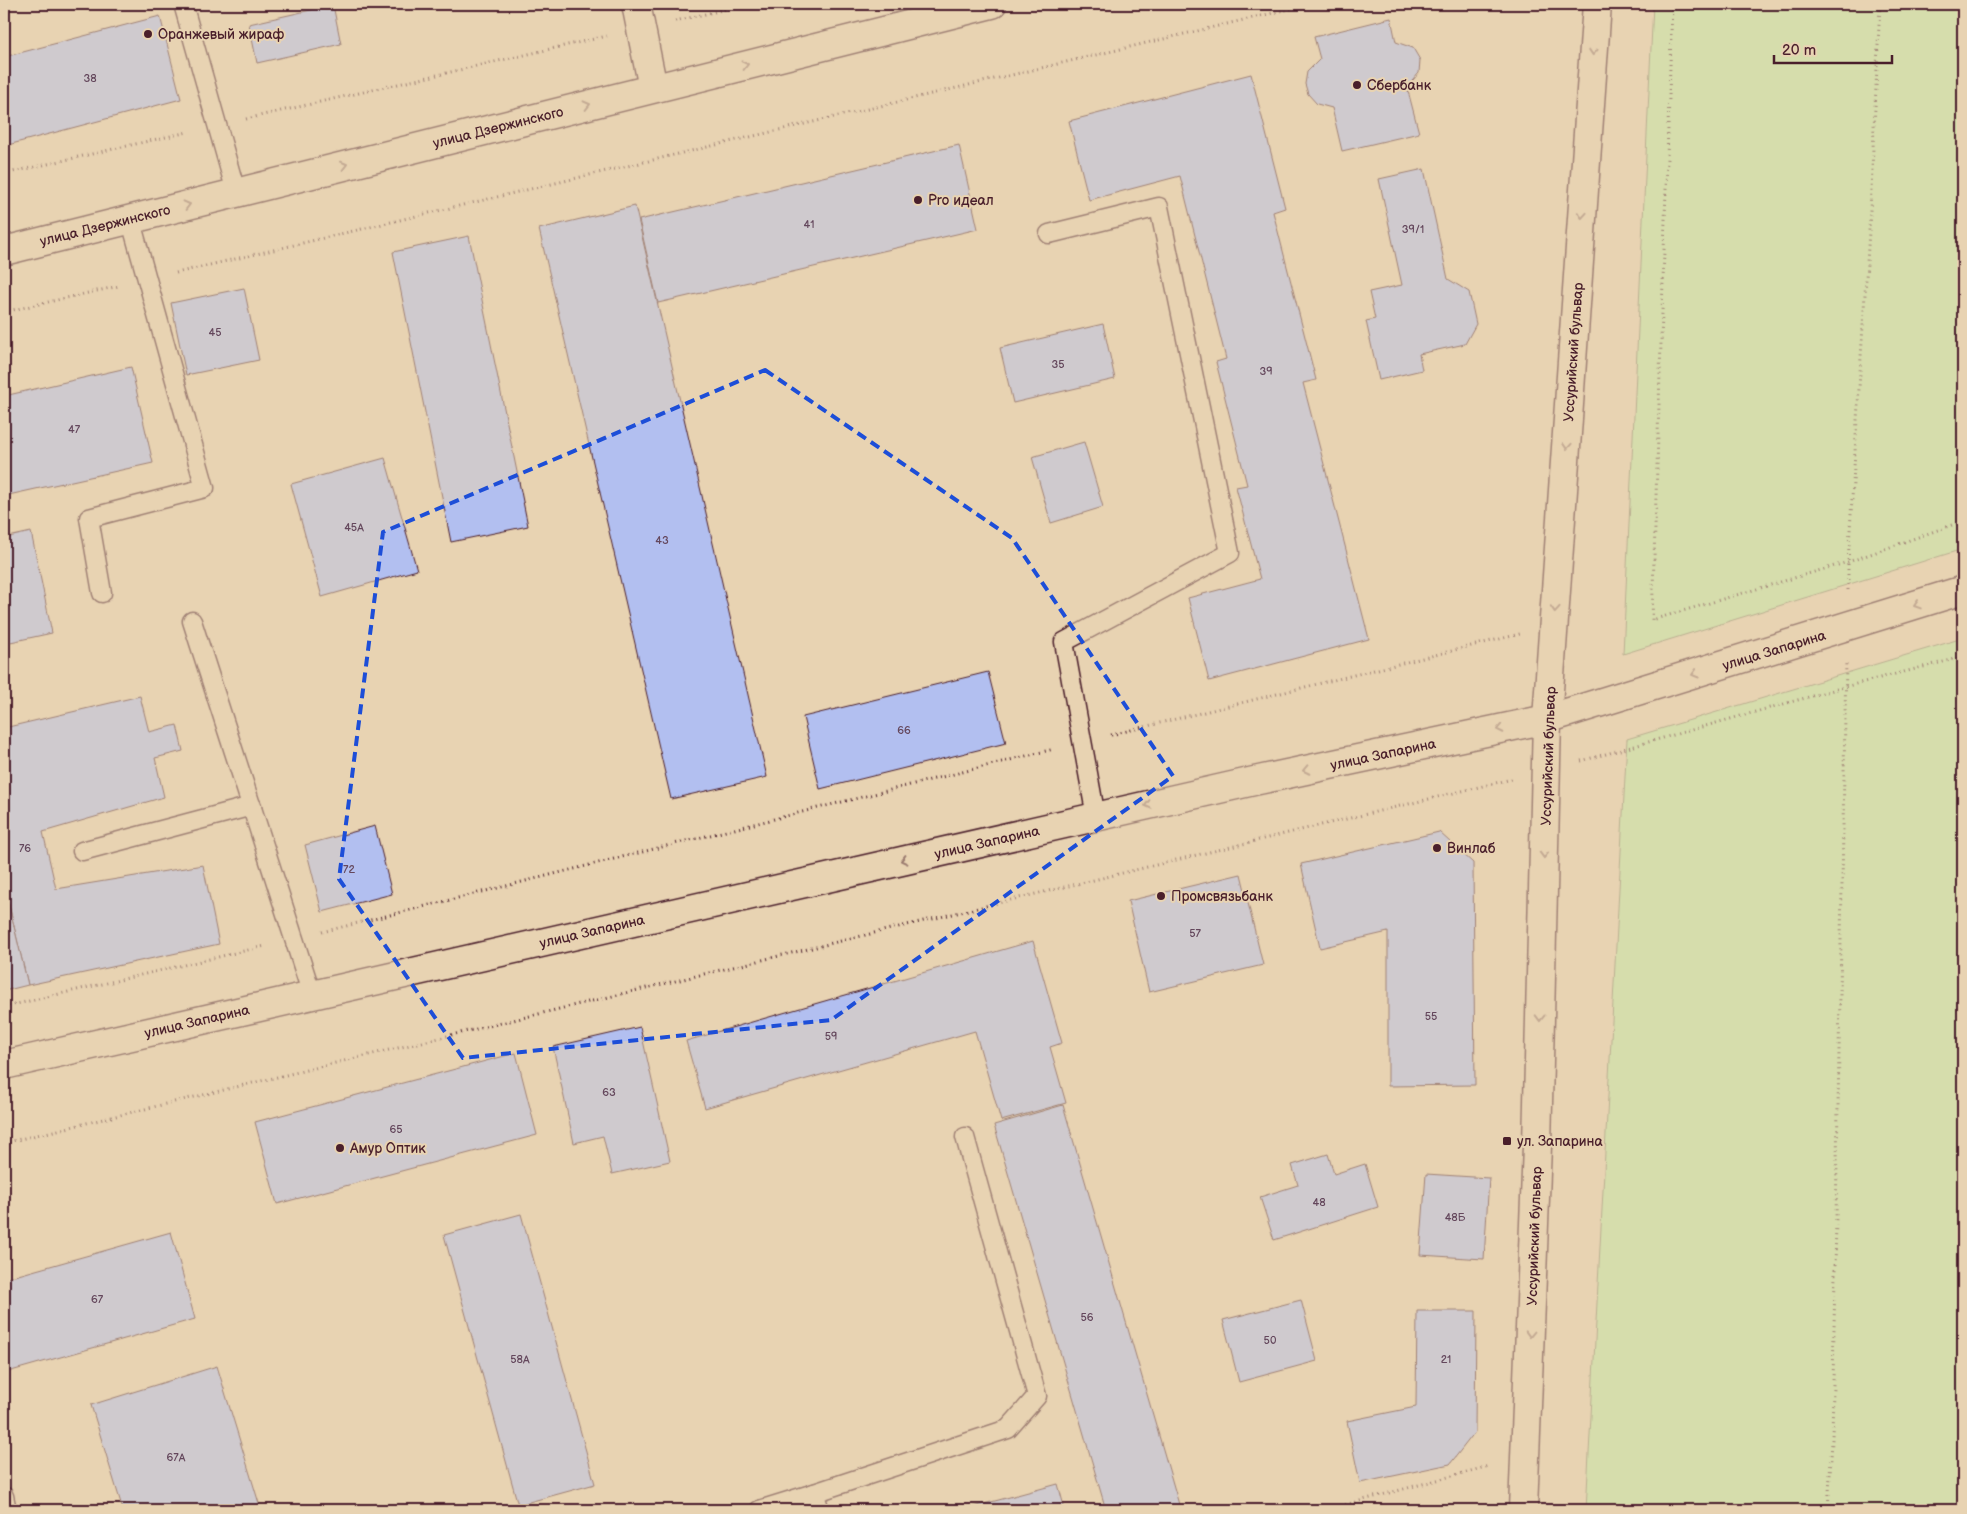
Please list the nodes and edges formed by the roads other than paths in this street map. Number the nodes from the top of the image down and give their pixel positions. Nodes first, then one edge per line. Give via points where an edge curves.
1 (183, 4) edge
2 (636, 4) edge
3 (992, 4) edge
4 (1597, 4) edge
5 (653, 88) junction
6 (236, 192) junction
7 (130, 218) junction
8 (1049, 234) dead end
9 (4, 251) edge
10 (1963, 590) edge
11 (102, 593) dead end
12 (192, 621) dead end
13 (1547, 719) junction
14 (252, 806) junction
15 (1096, 817) junction
16 (82, 852) dead end
17 (312, 995) junction
18 (4, 1065) edge
19 (965, 1137) dead end
20 (814, 1493) junction
21 (4, 1496) edge
22 (8, 1510) edge
23 (759, 1510) edge
24 (820, 1510) edge
25 (1522, 1510) edge

1 - 6 lane
2 - 5 street
5 -> 3 street, улица Дзержинского
4 -> 13 street, Уссурийский бульвар
6 -> 5 street, улица Дзержинского
7 -> 6 street, улица Дзержинского
7 - 9 street, улица Дзержинского
7 - 11 lane via 205,488 89,518
8 - 15 lane via 1159,207 1230,553 1064,642
10 -> 13 street, улица Запарина
12 - 14 lane
13 -> 15 street, улица Запарина
13 -> 25 street, Уссурийский бульвар via 1537,1146
14 - 16 lane
14 - 17 lane
15 -> 17 street, улица Запарина
17 - 18 street, улица Запарина
19 - 20 lane via 1037,1396 1008,1429
20 - 23 lane
20 - 24 lane
21 - 22 lane

